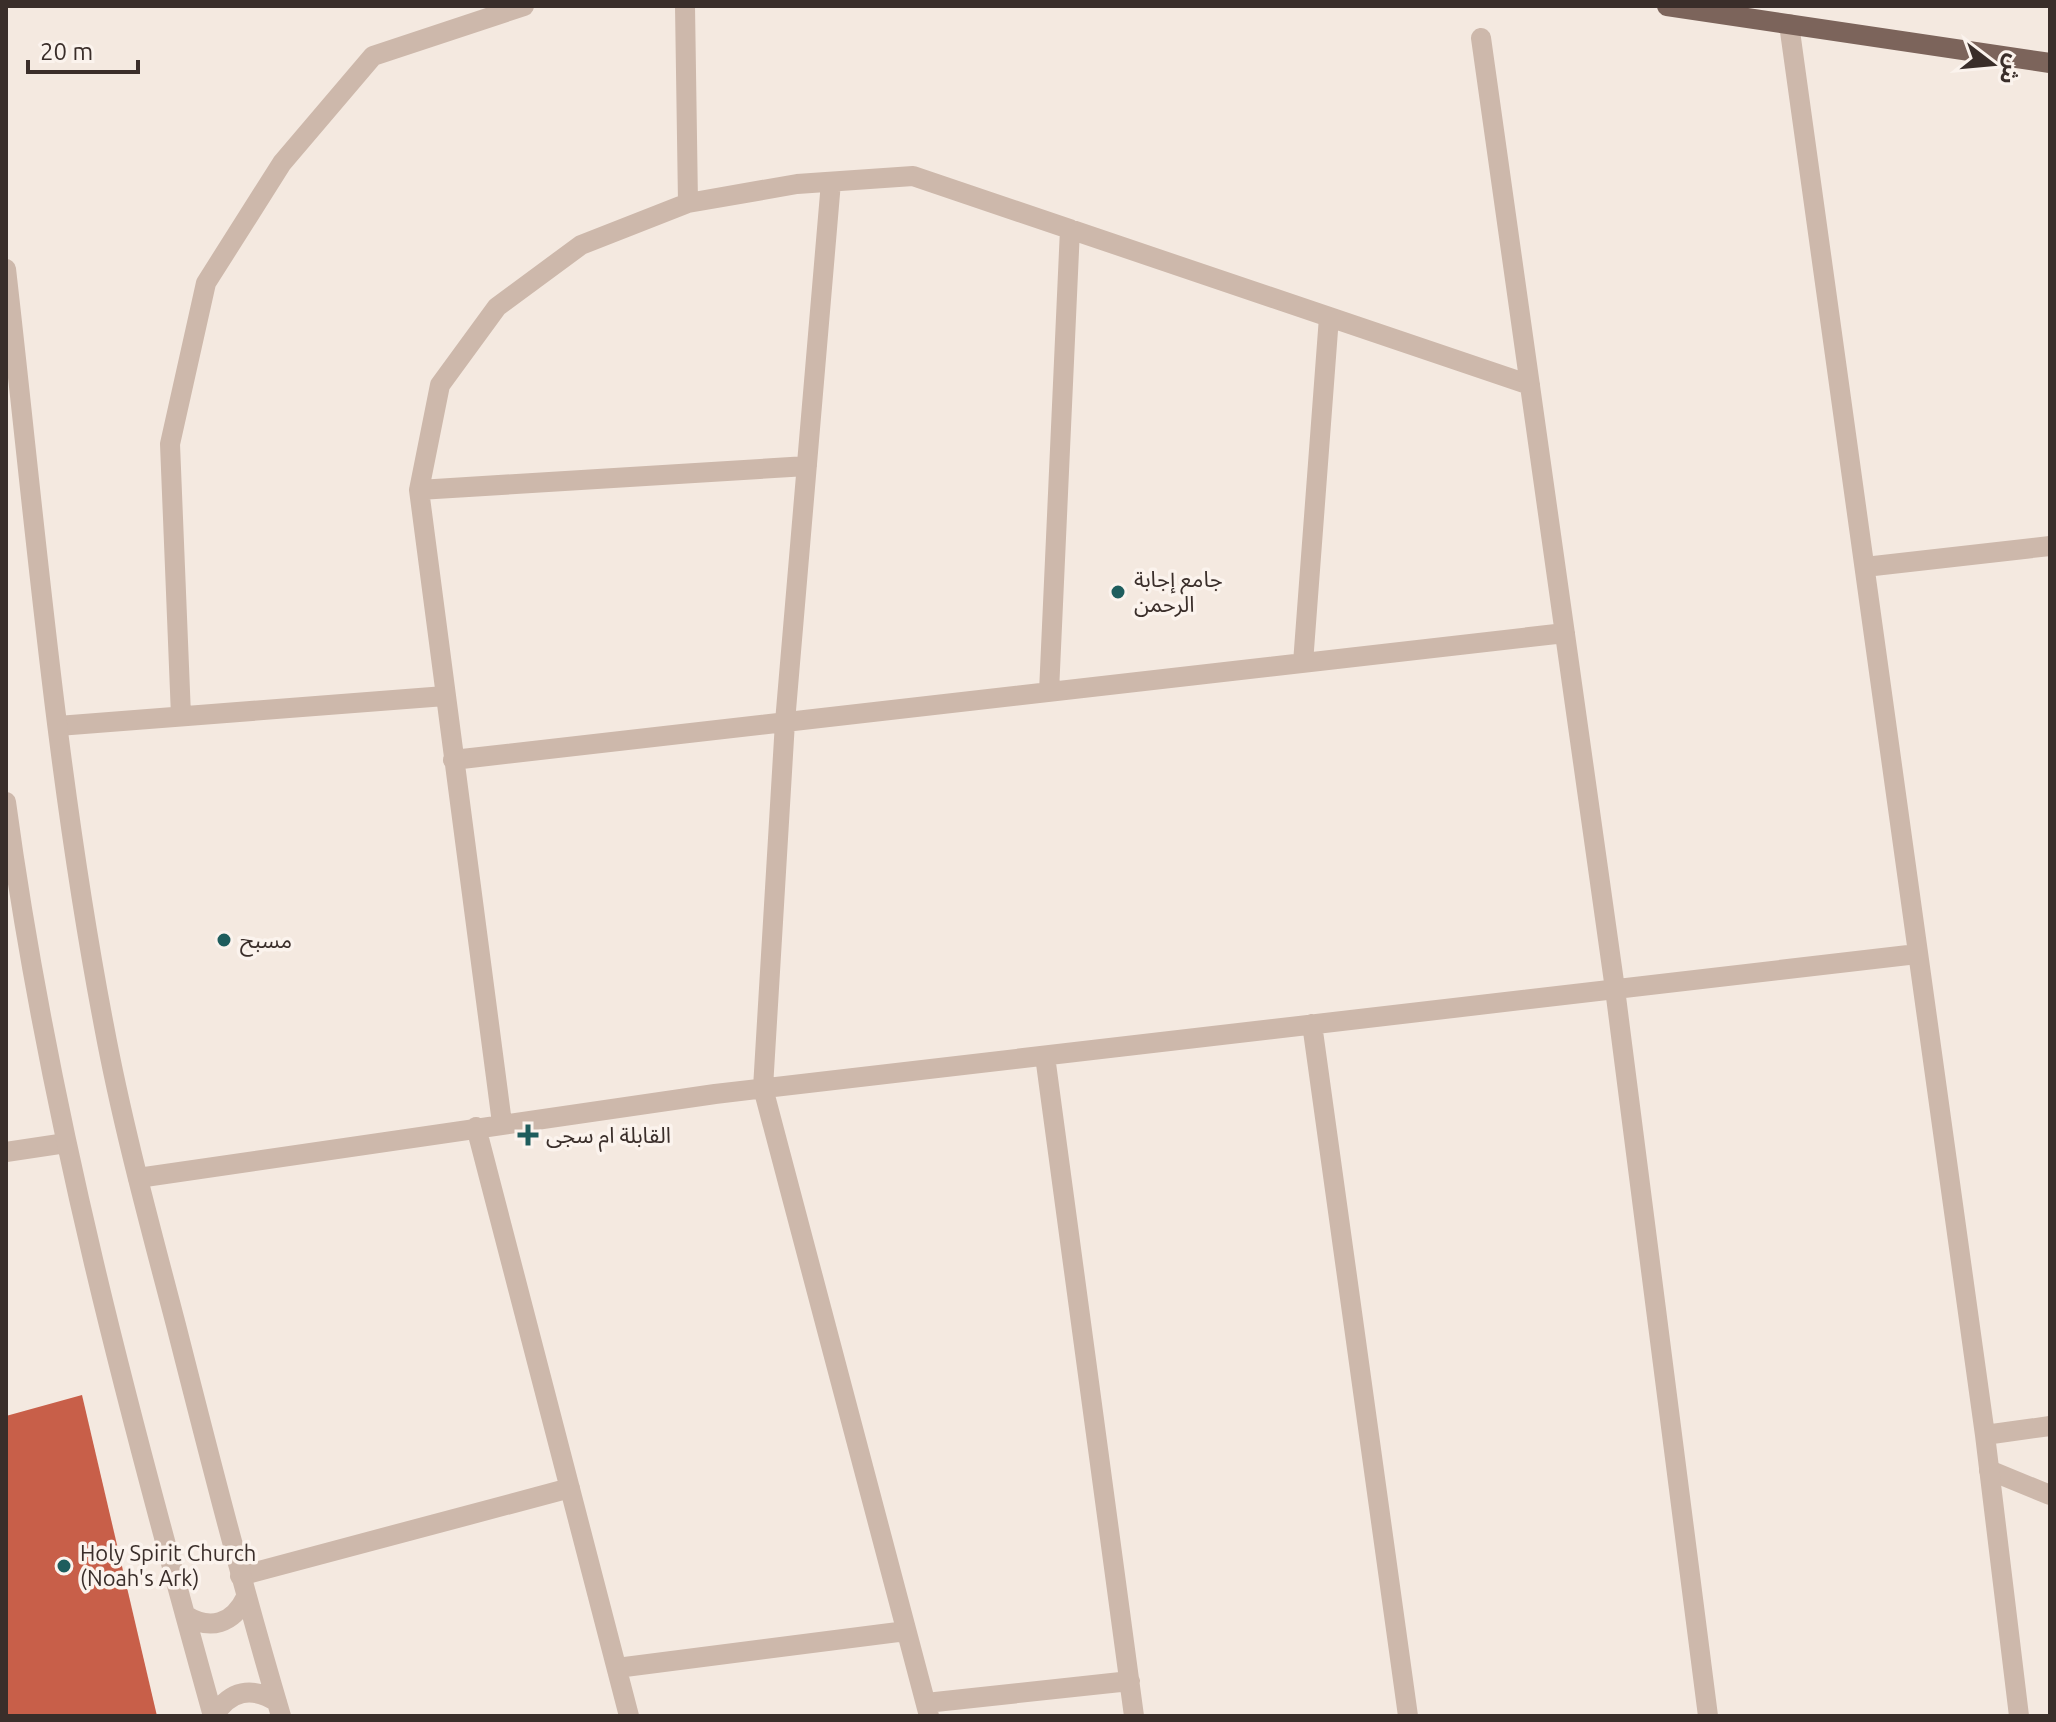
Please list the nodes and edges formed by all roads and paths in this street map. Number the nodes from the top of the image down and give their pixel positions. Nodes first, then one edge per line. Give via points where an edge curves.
1 (524, 6) edge
2 (685, 6) edge
3 (1667, 6) edge
4 (1789, 24) junction
5 (1481, 38) dead end
6 (2050, 63) edge
7 (831, 182) junction
8 (688, 203) junction
9 (1070, 229) junction
10 (6, 269) edge
11 (1329, 317) junction
12 (1530, 385) junction
13 (807, 466) junction
14 (419, 490) junction
15 (2050, 546) edge
16 (1865, 567) junction
17 (1565, 633) junction
18 (1303, 663) junction
19 (1049, 692) junction
20 (445, 696) junction
21 (181, 716) junction
22 (785, 722) junction
23 (58, 726) junction
24 (453, 760) junction
25 (6, 802) edge
26 (1917, 954) junction
27 (1615, 989) junction
28 (1312, 1024) junction
29 (1045, 1056) junction
30 (763, 1088) junction
31 (502, 1123) junction
32 (476, 1127) junction
33 (66, 1143) junction
34 (6, 1152) edge
35 (138, 1178) junction
36 (2050, 1426) edge
37 (1985, 1435) junction
38 (1989, 1470) junction
39 (570, 1488) junction
40 (2050, 1495) edge
41 (240, 1576) junction
42 (246, 1597) junction
43 (185, 1615) junction
44 (906, 1631) junction
45 (617, 1668) junction
46 (1130, 1681) junction
47 (279, 1709) edge
48 (927, 1709) edge
49 (213, 1716) edge
50 (629, 1716) edge
51 (1134, 1716) edge
52 (1408, 1716) edge
53 (1708, 1716) edge
54 (2019, 1716) edge

1 - 21 street via 373,56 282,163 206,283 170,444
2 - 8 street
3 - 4 main road
4 - 6 main road
4 - 16 street
5 - 12 street
7 - 8 street
7 - 9 street via 913,176
7 - 13 street
8 - 14 street via 581,245 497,307 440,385
9 - 11 street
9 - 19 street
10 - 23 street
11 - 12 street
11 - 18 street
12 - 17 street
13 - 14 street
13 - 22 street
14 - 20 street
15 - 16 street
16 - 26 street
17 - 18 street
17 - 27 street
18 - 19 street
19 - 22 street
20 - 21 street
20 - 24 street
21 - 23 street
22 - 24 street
22 - 30 street
23 - 35 street via 102,1014
24 - 31 street
25 - 33 street
26 - 27 street
26 - 37 street
27 - 28 street
27 - 53 street
28 - 29 street
28 - 52 street
29 - 30 street
29 - 46 street
30 - 31 street
30 - 44 street
31 - 32 street
32 - 35 street
32 - 39 street
33 - 34 street
33 - 43 street via 126,1403
35 - 41 street
36 - 37 street
37 - 38 street
38 - 40 street
38 - 54 street
39 - 41 street
39 - 45 street
41 - 42 street
42 - 43 street via 228,1621 198,1623
42 - 47 street
43 - 49 street
44 - 45 street
44 - 48 street
45 - 50 street
46 - 48 street
46 - 51 street
47 - 49 street via 264,1694 249,1691 234,1694

